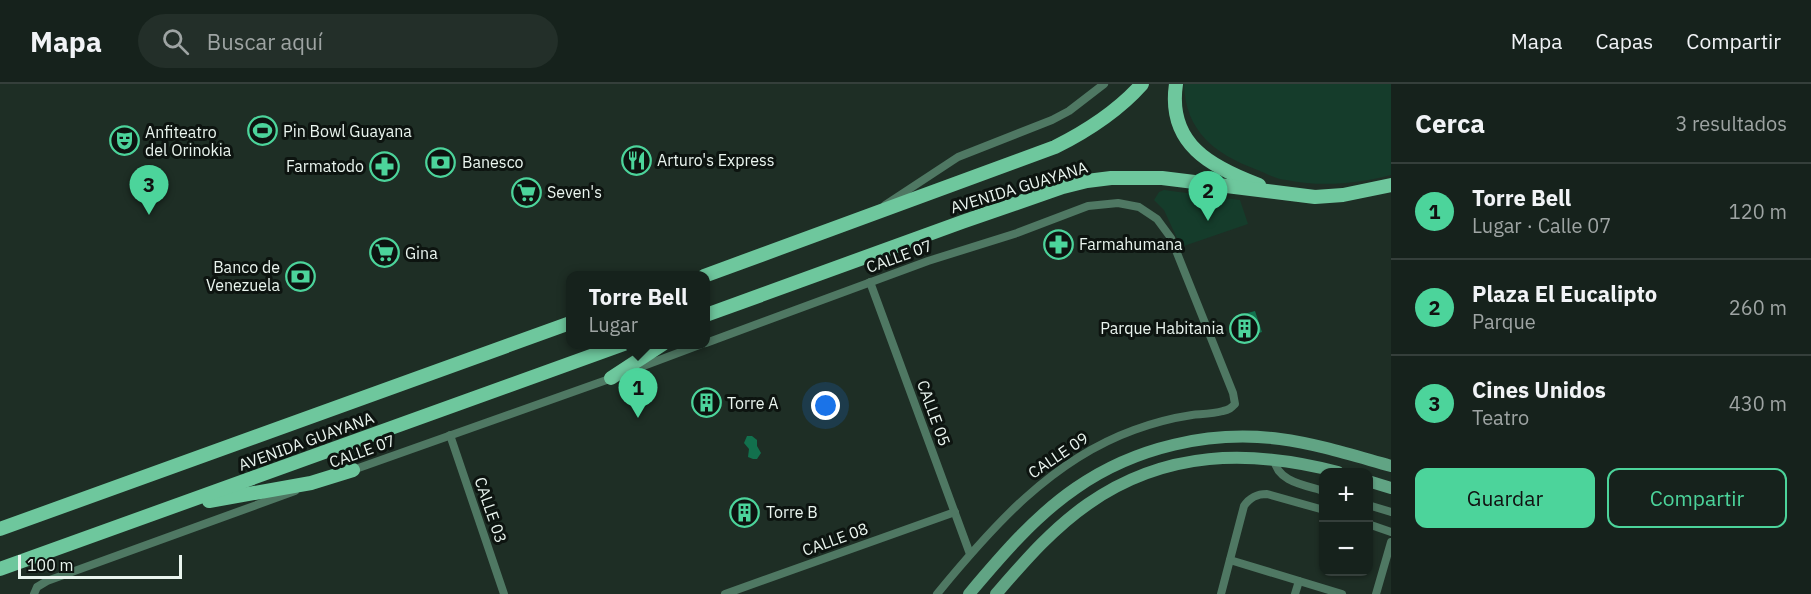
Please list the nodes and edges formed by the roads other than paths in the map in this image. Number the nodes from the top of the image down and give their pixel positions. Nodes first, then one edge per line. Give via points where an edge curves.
1 (1104, 84) edge
2 (1143, 84) edge
3 (1176, 84) edge
4 (1391, 185) edge
5 (1279, 193) junction
6 (869, 216) junction
7 (710, 274) edge
8 (870, 282) junction
9 (744, 301) junction
10 (710, 313) edge
11 (710, 318) edge
12 (566, 325) edge
13 (710, 342) edge
14 (613, 349) edge
15 (657, 349) edge
16 (690, 349) edge
17 (611, 378) junction
18 (1235, 404) joint
19 (450, 435) junction
20 (1274, 459) junction
21 (1391, 466) edge
22 (1319, 468) edge
23 (353, 470) junction
24 (1373, 483) edge
25 (1391, 488) edge
26 (1319, 490) edge
27 (1373, 507) edge
28 (1319, 509) edge
29 (955, 512) junction
30 (1391, 512) edge
31 (152, 515) junction
32 (1373, 526) edge
33 (0, 529) edge
34 (1391, 532) edge
35 (1391, 542) edge
36 (970, 554) junction
37 (1230, 560) junction
38 (0, 569) edge
39 (1299, 581) junction
40 (34, 592) edge
41 (504, 594) edge
42 (725, 594) edge
43 (937, 594) edge
44 (969, 594) edge
45 (996, 594) edge
46 (1221, 594) edge
47 (1295, 594) edge
48 (1342, 594) edge
49 (1376, 594) edge

1 - 6 street via 1052,120 949,162
2 - 6 main road, AVENIDA GUAYANA via 1108,115 1055,147
3 - 5 main road via 1176,115 1196,151 1226,171
4 - 5 main road, AVENIDA GUAYANA via 1315,197
5 - 9 main road, AVENIDA GUAYANA via 1162,178 1087,181
6 - 7 main road, AVENIDA GUAYANA
8 - 13 street, CALLE 07
8 - 18 street, CALLE 07 via 1088,206 1139,207 1157,219 1168,233
8 - 29 street, CALLE 05
9 - 10 main road, AVENIDA GUAYANA
9 - 11 main road
12 - 33 main road, AVENIDA GUAYANA
14 - 31 main road, AVENIDA GUAYANA
15 - 17 main road
16 - 17 street, CALLE 07
17 - 19 street, CALLE 07
18 - 36 street, CALLE 09 via 1220,412 1135,430 1084,453 1037,486
19 - 23 street, CALLE 07
19 - 41 street, CALLE 03
20 - 22 street
20 - 26 street via 1281,474
20 - 45 street via 1198,460 1127,482 1067,521
21 - 44 street via 1302,443 1248,437 1194,440 1144,453 1075,489 1021,536
23 - 31 main road via 311,483
23 - 40 street, CALLE 07 via 47,581
24 - 25 street
27 - 30 street
28 - 37 street via 1268,494 1253,497 1244,506
29 - 36 street, CALLE 05
29 - 42 street, CALLE 08
31 - 38 main road, AVENIDA GUAYANA
32 - 34 street
35 - 49 street
36 - 43 street, CALLE 09
37 - 39 street
37 - 46 street
39 - 47 street
39 - 48 street

